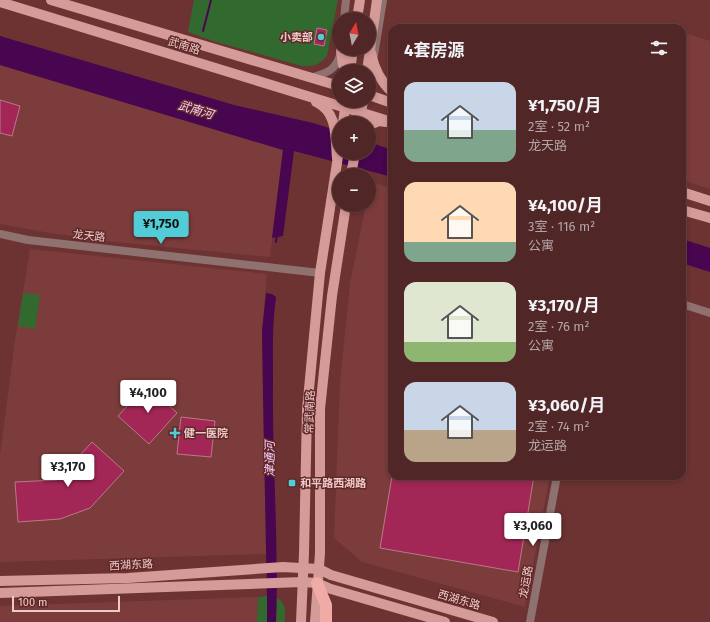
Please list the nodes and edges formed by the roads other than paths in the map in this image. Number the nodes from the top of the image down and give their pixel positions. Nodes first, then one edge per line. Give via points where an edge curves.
1 (51, 0) edge
2 (346, 0) edge
3 (360, 0) edge
4 (377, 0) edge
5 (383, 0) edge
6 (0, 2) edge
7 (345, 12) edge
8 (358, 12) edge
9 (375, 12) edge
10 (340, 56) edge
11 (372, 56) edge
12 (373, 61) junction
13 (372, 64) edge
14 (310, 78) junction
15 (332, 84) edge
16 (388, 88) edge
17 (296, 93) junction
18 (376, 97) edge
19 (332, 101) edge
20 (388, 102) edge
21 (354, 108) edge
22 (362, 108) edge
23 (361, 112) junction
24 (332, 116) edge
25 (360, 116) edge
26 (388, 121) edge
27 (376, 122) edge
28 (388, 122) edge
29 (337, 160) edge
30 (338, 160) edge
31 (337, 164) junction
32 (686, 193) edge
33 (710, 201) edge
34 (686, 211) edge
35 (345, 212) edge
36 (710, 218) edge
37 (0, 234) edge
38 (320, 273) junction
39 (686, 305) edge
40 (710, 313) edge
41 (556, 480) edge
42 (303, 568) junction
43 (319, 569) junction
44 (0, 581) edge
45 (302, 582) junction
46 (317, 583) junction
47 (0, 593) edge
48 (300, 622) edge
49 (315, 622) edge
50 (326, 622) edge
51 (445, 622) edge
52 (493, 622) edge
53 (530, 622) edge

1 - 14 main road, 武南路
2 - 7 street
3 - 8 main road
4 - 9 main road
5 - 12 street
6 - 17 main road, 武南路
10 - 14 street via 333,69
11 - 12 main road
12 - 13 street
12 - 16 main road
14 - 15 main road, 武南路
17 - 19 main road, 武南路
17 - 24 main road via 324,105
18 - 20 main road
21 - 23 main road, 武南路
22 - 23 main road
23 - 25 main road
23 - 26 main road, 武南路
27 - 28 main road
29 - 31 main road
30 - 31 main road
31 - 38 main road, 常武南路
32 - 33 main road
34 - 36 main road
35 - 43 main road, 常武南路 via 332,296 320,409
37 - 38 street, 龙天路 via 28,240
38 - 42 main road, 常武南路 via 307,410
39 - 40 street
41 - 53 street, 龙运路
42 - 43 main road, 西湖东路
42 - 44 main road, 西湖东路 via 283,567 128,578
42 - 45 main road, 常武南路
43 - 46 main road, 常武南路
43 - 52 main road, 西湖东路 via 330,576
45 - 46 main road, 西湖东路
45 - 47 main road, 西湖东路
45 - 48 main road
46 - 49 main road, 常武南路
46 - 50 highway via 326,605
46 - 51 main road via 331,590

